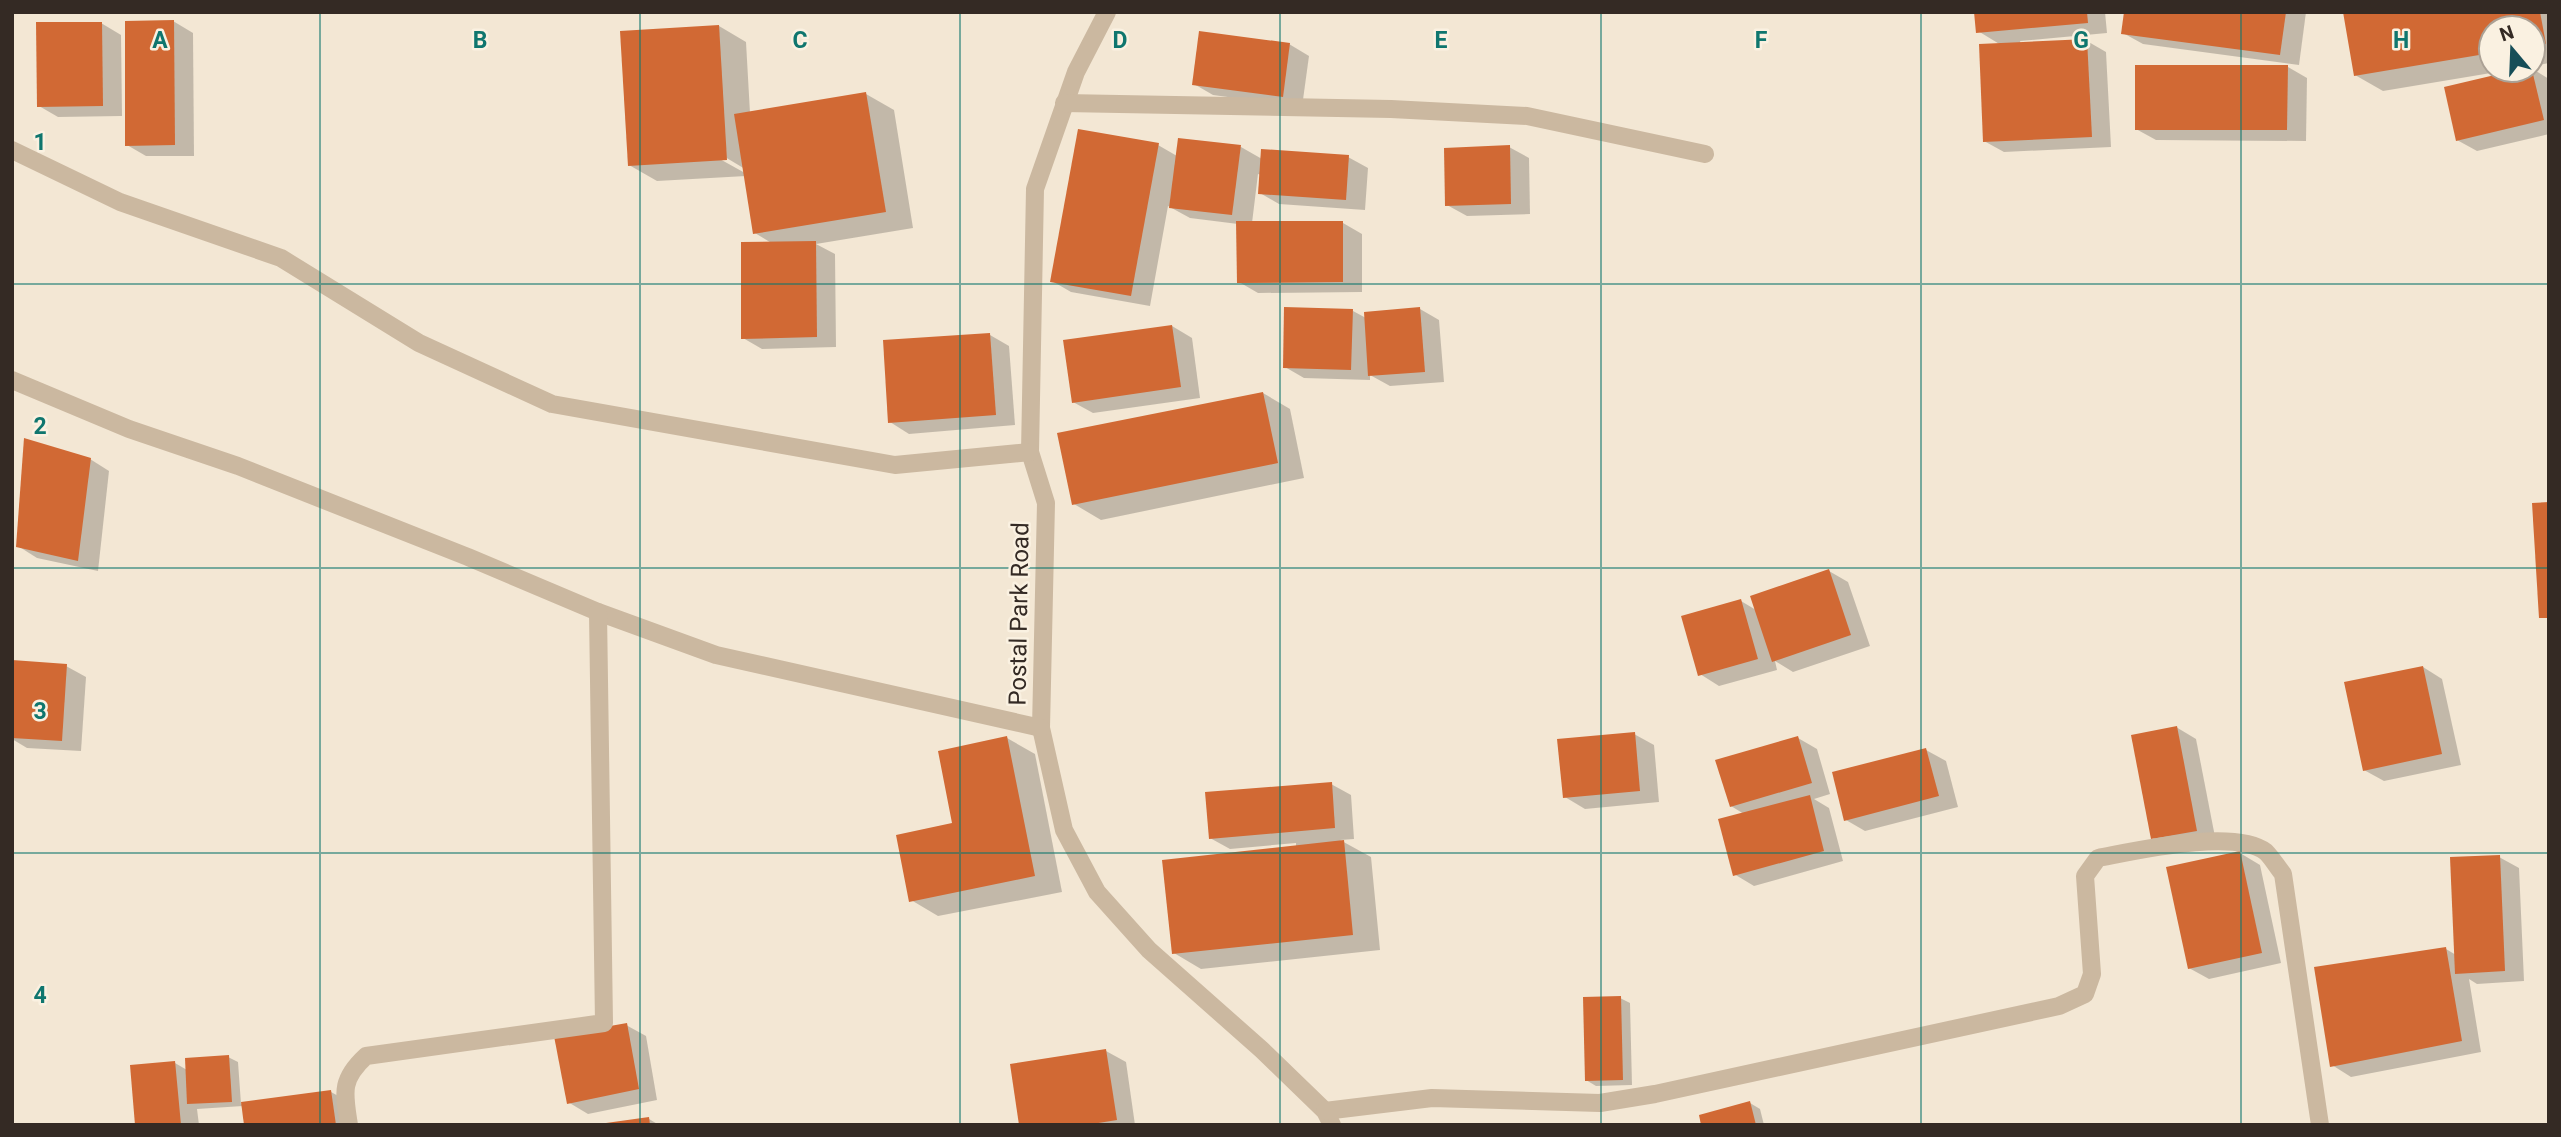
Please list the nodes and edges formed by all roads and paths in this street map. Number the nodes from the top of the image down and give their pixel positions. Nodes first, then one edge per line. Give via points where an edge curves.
1 (1107, 12) edge
2 (1064, 103) junction
3 (12, 150) edge
4 (1705, 154) dead end
5 (12, 380) edge
6 (1030, 452) junction
7 (598, 612) junction
8 (1041, 727) junction
9 (1328, 1118) edge
10 (349, 1125) edge
11 (2320, 1125) edge

1 - 2 street, Postal Park Road
2 - 4 street via 1527,116
2 - 6 street, Postal Park Road via 1035,189
3 - 6 street via 120,202 281,258 419,344 552,404 895,465
5 - 7 street via 129,429 429,541
6 - 8 street, Postal Park Road via 1046,503
7 - 8 street via 716,655
7 - 10 street via 604,1023 366,1056 350,1070 344,1090
8 - 9 street, Postal Park Road via 1064,830 1097,892 1149,950 1262,1050
9 - 11 street via 1432,1098 1600,1103 2059,1006 2085,994 2092,974 2085,876 2098,858 2187,842 2244,843 2266,852 2283,874

